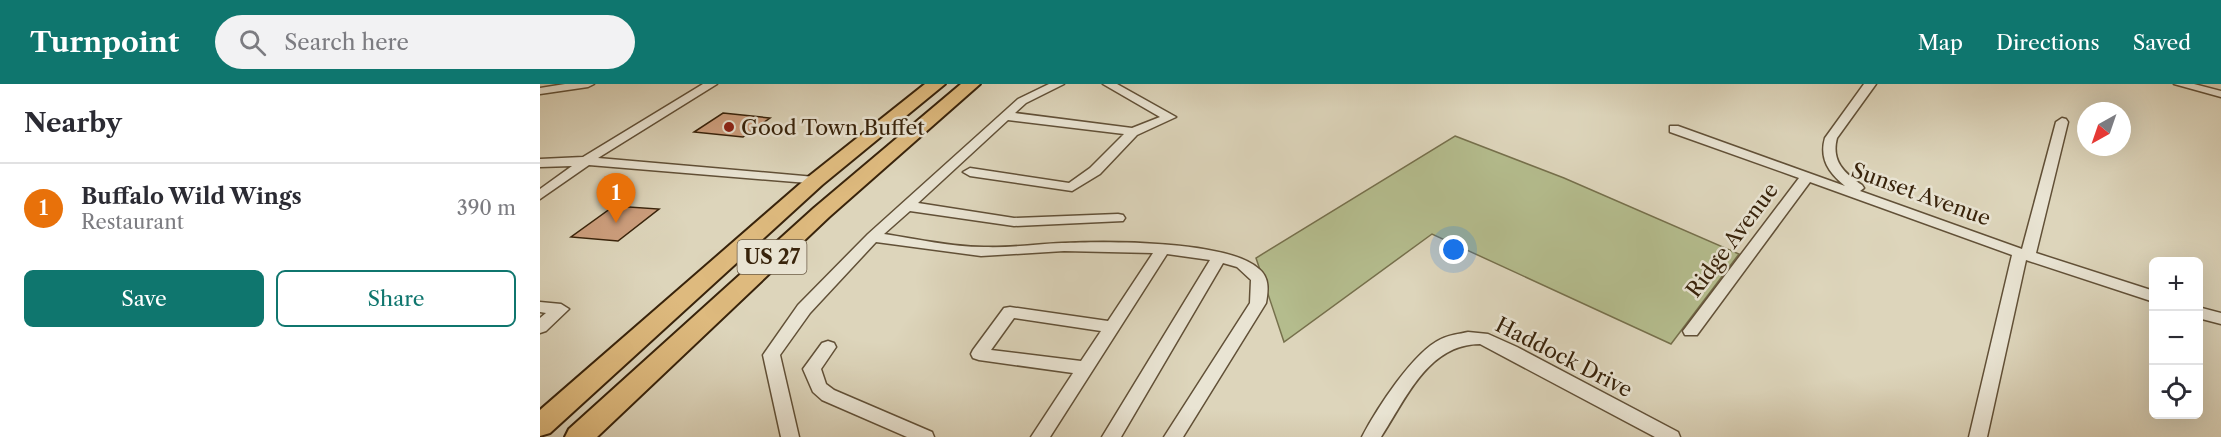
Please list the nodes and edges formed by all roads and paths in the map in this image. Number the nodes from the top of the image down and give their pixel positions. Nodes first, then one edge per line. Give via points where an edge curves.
1 (588, 84) edge
2 (711, 84) edge
3 (936, 84) edge
4 (971, 84) edge
5 (1058, 84) edge
6 (1870, 84) edge
7 (2180, 84) edge
8 (1114, 85) edge
9 (540, 91) edge
10 (2221, 94) edge
11 (1006, 116) junction
12 (2062, 122) dead end
13 (1674, 129) dead end
14 (1133, 132) junction
15 (588, 161) junction
16 (540, 163) edge
17 (970, 172) dead end
18 (1808, 176) junction
19 (815, 181) junction
20 (540, 195) edge
21 (1869, 197) junction
22 (792, 201) junction
23 (907, 206) junction
24 (1118, 218) dead end
25 (873, 237) junction
26 (1163, 249) junction
27 (2024, 255) junction
28 (1219, 257) junction
29 (2149, 295) edge
30 (540, 307) edge
31 (2203, 313) edge
32 (2221, 319) edge
33 (540, 327) edge
34 (1112, 327) junction
35 (1691, 331) dead end
36 (828, 347) dead end
37 (1084, 368) junction
38 (540, 426) edge
39 (1661, 435) edge
40 (551, 437) edge
41 (579, 437) edge
42 (790, 437) edge
43 (925, 437) edge
44 (1040, 437) edge
45 (1111, 437) edge
46 (1173, 437) edge
47 (1371, 437) edge
48 (1978, 437) edge

1 - 9 street
2 - 15 street
3 - 19 highway, US 27
4 - 41 highway, US 27 via 799,232
5 - 11 street via 1022,101
6 - 21 street via 1827,148 1827,156 1842,176
7 - 10 street
8 - 14 street via 1170,117
11 - 14 street
11 - 23 street
12 - 27 street
13 - 18 street, Sunset Avenue
14 - 17 street via 1095,171 1072,187
15 - 16 street
15 - 19 street
15 - 20 street
18 - 21 street, Sunset Avenue
18 - 35 street, Ridge Avenue
19 - 22 highway, US 27
21 - 27 street, Sunset Avenue
22 - 38 highway, US 27
22 - 40 highway via 750,254
23 - 24 street via 1014,222
23 - 25 street
25 - 26 street via 994,252 1064,247
25 - 42 street via 804,309 771,355
26 - 28 street
26 - 34 street
27 - 29 street, Sunset Avenue
27 - 48 street
28 - 45 street
28 - 46 street via 1255,272 1261,284 1258,303
30 - 33 street via 561,309
31 - 32 street
34 - 37 street
34 - 37 street via 1010,312 979,354
36 - 43 street via 812,369 819,387 828,395
37 - 44 street
39 - 47 street, Haddock Drive via 1511,351 1482,338 1468,338 1448,343 1419,365

